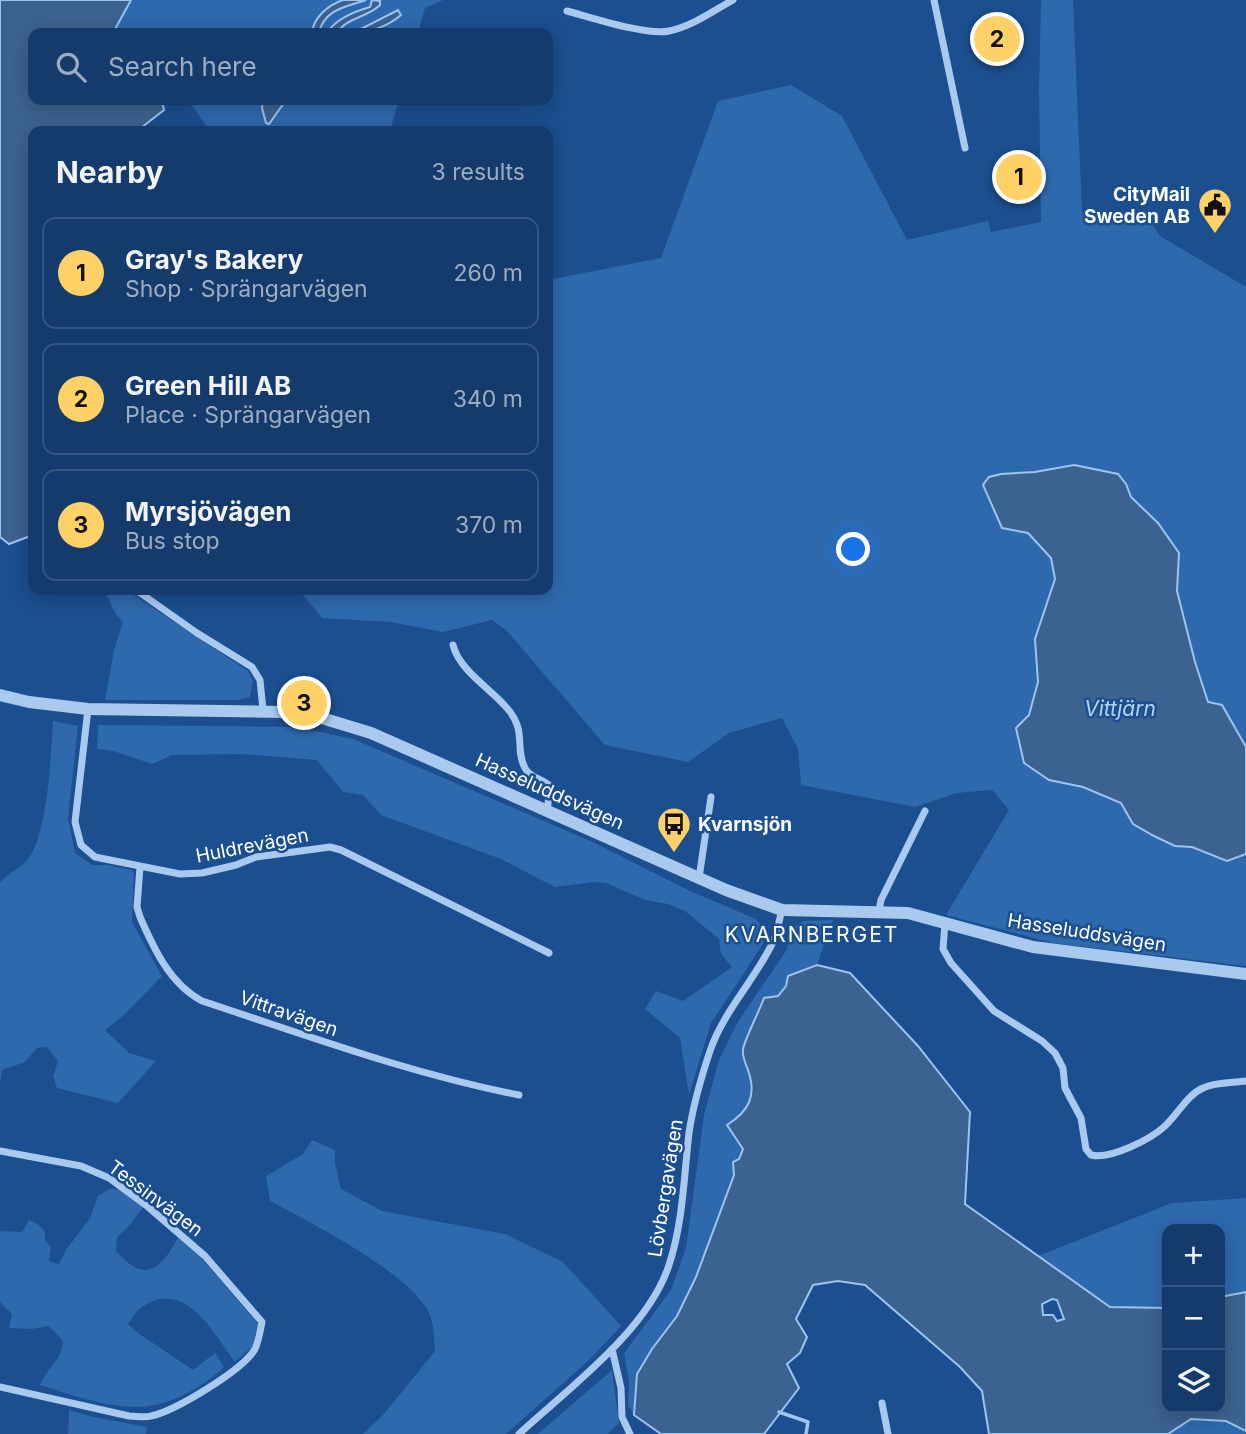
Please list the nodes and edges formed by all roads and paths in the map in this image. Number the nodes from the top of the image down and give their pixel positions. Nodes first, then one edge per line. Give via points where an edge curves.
1 (733, 0) edge
2 (934, 0) edge
3 (567, 11) dead end
4 (965, 148) dead end
5 (143, 595) edge
6 (453, 645) dead end
7 (0, 695) edge
8 (88, 709) junction
9 (262, 710) junction
10 (711, 797) dead end
11 (547, 810) junction
12 (925, 811) dead end
13 (140, 867) junction
14 (699, 878) junction
15 (782, 910) junction
16 (879, 911) junction
17 (946, 922) junction
18 (549, 953) dead end
19 (1246, 974) edge
20 (1246, 1081) edge
21 (519, 1095) dead end
22 (0, 1151) edge
23 (612, 1349) junction
24 (0, 1387) edge
25 (882, 1403) dead end
26 (519, 1434) edge
27 (630, 1434) edge
28 (888, 1434) edge

1 - 3 street via 668,32
2 - 4 street
5 - 9 street via 252,667 260,680
6 - 11 street via 458,657 516,721 525,769 551,787
7 - 8 street, Hasseluddsvägen
8 - 9 street, Hasseluddsvägen
8 - 13 street, Huldrevägen via 75,822 79,840 95,857
9 - 11 street, Hasseluddsvägen via 312,715 371,733
10 - 14 street
11 - 14 street, Hasseluddsvägen
12 - 16 street
13 - 18 street, Huldrevägen via 202,873 256,857 330,847
13 - 21 street, Vittravägen via 140,916 174,980 190,994 370,1057
14 - 15 street, Hasseluddsvägen
15 - 16 street, Hasseluddsvägen
15 - 23 street, Lövbergavägen via 775,939 728,1012 701,1081 670,1263 650,1303
16 - 17 street, Hasseluddsvägen
17 - 19 street, Hasseluddsvägen via 1033,947
17 - 20 street via 943,949 951,963 994,1011 1055,1053 1091,1156 1100,1157 1148,1139 1204,1087
22 - 24 street, Tessinvägen via 81,1166 109,1178 205,1256 262,1322 256,1347 231,1374 151,1416 129,1416
23 - 26 street, Lövbergavägen
23 - 27 street via 622,1417
25 - 28 street

